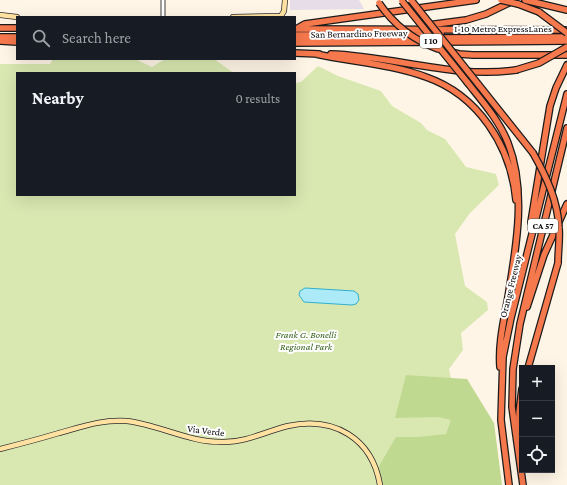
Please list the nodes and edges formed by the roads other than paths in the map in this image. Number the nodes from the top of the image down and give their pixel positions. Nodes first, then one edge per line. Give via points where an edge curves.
1 (163, 0) edge
2 (285, 0) edge
3 (402, 0) edge
4 (411, 0) edge
5 (476, 0) edge
6 (497, 0) edge
7 (501, 0) edge
8 (526, 0) edge
9 (378, 2) edge
10 (516, 2) edge
11 (567, 10) edge
12 (0, 15) edge
13 (163, 16) edge
14 (281, 16) edge
15 (16, 17) edge
16 (0, 28) edge
17 (16, 28) edge
18 (296, 29) edge
19 (296, 29) edge
20 (421, 29) junction
21 (451, 30) junction
22 (567, 30) edge
23 (16, 33) edge
24 (567, 33) edge
25 (0, 34) edge
26 (296, 35) edge
27 (0, 37) edge
28 (16, 37) edge
29 (567, 37) edge
30 (296, 39) edge
31 (0, 41) edge
32 (567, 41) edge
33 (16, 42) edge
34 (296, 43) edge
35 (567, 48) edge
36 (296, 53) edge
37 (316, 54) junction
38 (567, 55) edge
39 (567, 65) edge
40 (567, 94) edge
41 (567, 128) edge
42 (567, 204) edge
43 (566, 209) edge
44 (517, 222) junction
45 (524, 264) junction
46 (520, 324) junction
47 (529, 365) edge
48 (501, 394) junction
49 (520, 401) edge
50 (519, 437) edge
51 (0, 449) edge
52 (519, 461) edge
53 (521, 473) edge
54 (380, 485) edge
55 (509, 485) edge
56 (523, 485) edge

1 - 13 street
2 - 14 main road
3 - 44 highway, bridge via 492,114 508,142 519,189
4 - 47 highway, bridge via 533,153 555,204 559,228 558,263
5 - 18 highway via 306,24
6 - 7 highway
7 - 10 highway, bridge
8 - 11 highway
9 - 38 highway, bridge via 395,23 410,35 438,49 466,55
10 - 20 highway via 466,20 431,24
10 - 24 highway, bridge via 539,12
12 - 15 main road
16 - 17 highway
19 - 20 highway, San Bernardino Freeway / I 10
20 - 21 highway, San Bernardino Freeway / I 10
21 - 22 highway, San Bernardino Freeway / I 10
21 - 26 highway, I-10 Metro ExpressLanes via 442,33
23 - 25 highway
27 - 28 highway
29 - 30 highway, I-10 Metro ExpressLanes
31 - 33 highway
32 - 34 highway, San Bernardino Freeway / I 10
35 - 37 highway, bridge via 544,61 516,70 483,72 364,56
36 - 37 highway
37 - 44 highway via 411,72 439,82 466,100 489,125 506,156 515,189
39 - 45 highway via 550,106
40 - 45 highway, Orange Freeway / CA 57
41 - 46 highway, Orange Freeway / CA 57
42 - 43 highway
43 - 46 highway via 544,256
44 - 48 highway via 512,276 499,353
45 - 48 highway, Orange Freeway / CA 57 via 506,339
46 - 52 highway, Orange Freeway / CA 57 via 512,369 512,407
48 - 55 highway, Orange Freeway / CA 57 via 503,444
49 - 50 highway
51 - 54 main road, Via Verde via 94,423 112,421 144,425 195,440 225,442 250,439 288,426 318,423 343,431 356,440 373,461
53 - 56 highway, Orange Freeway / CA 57

